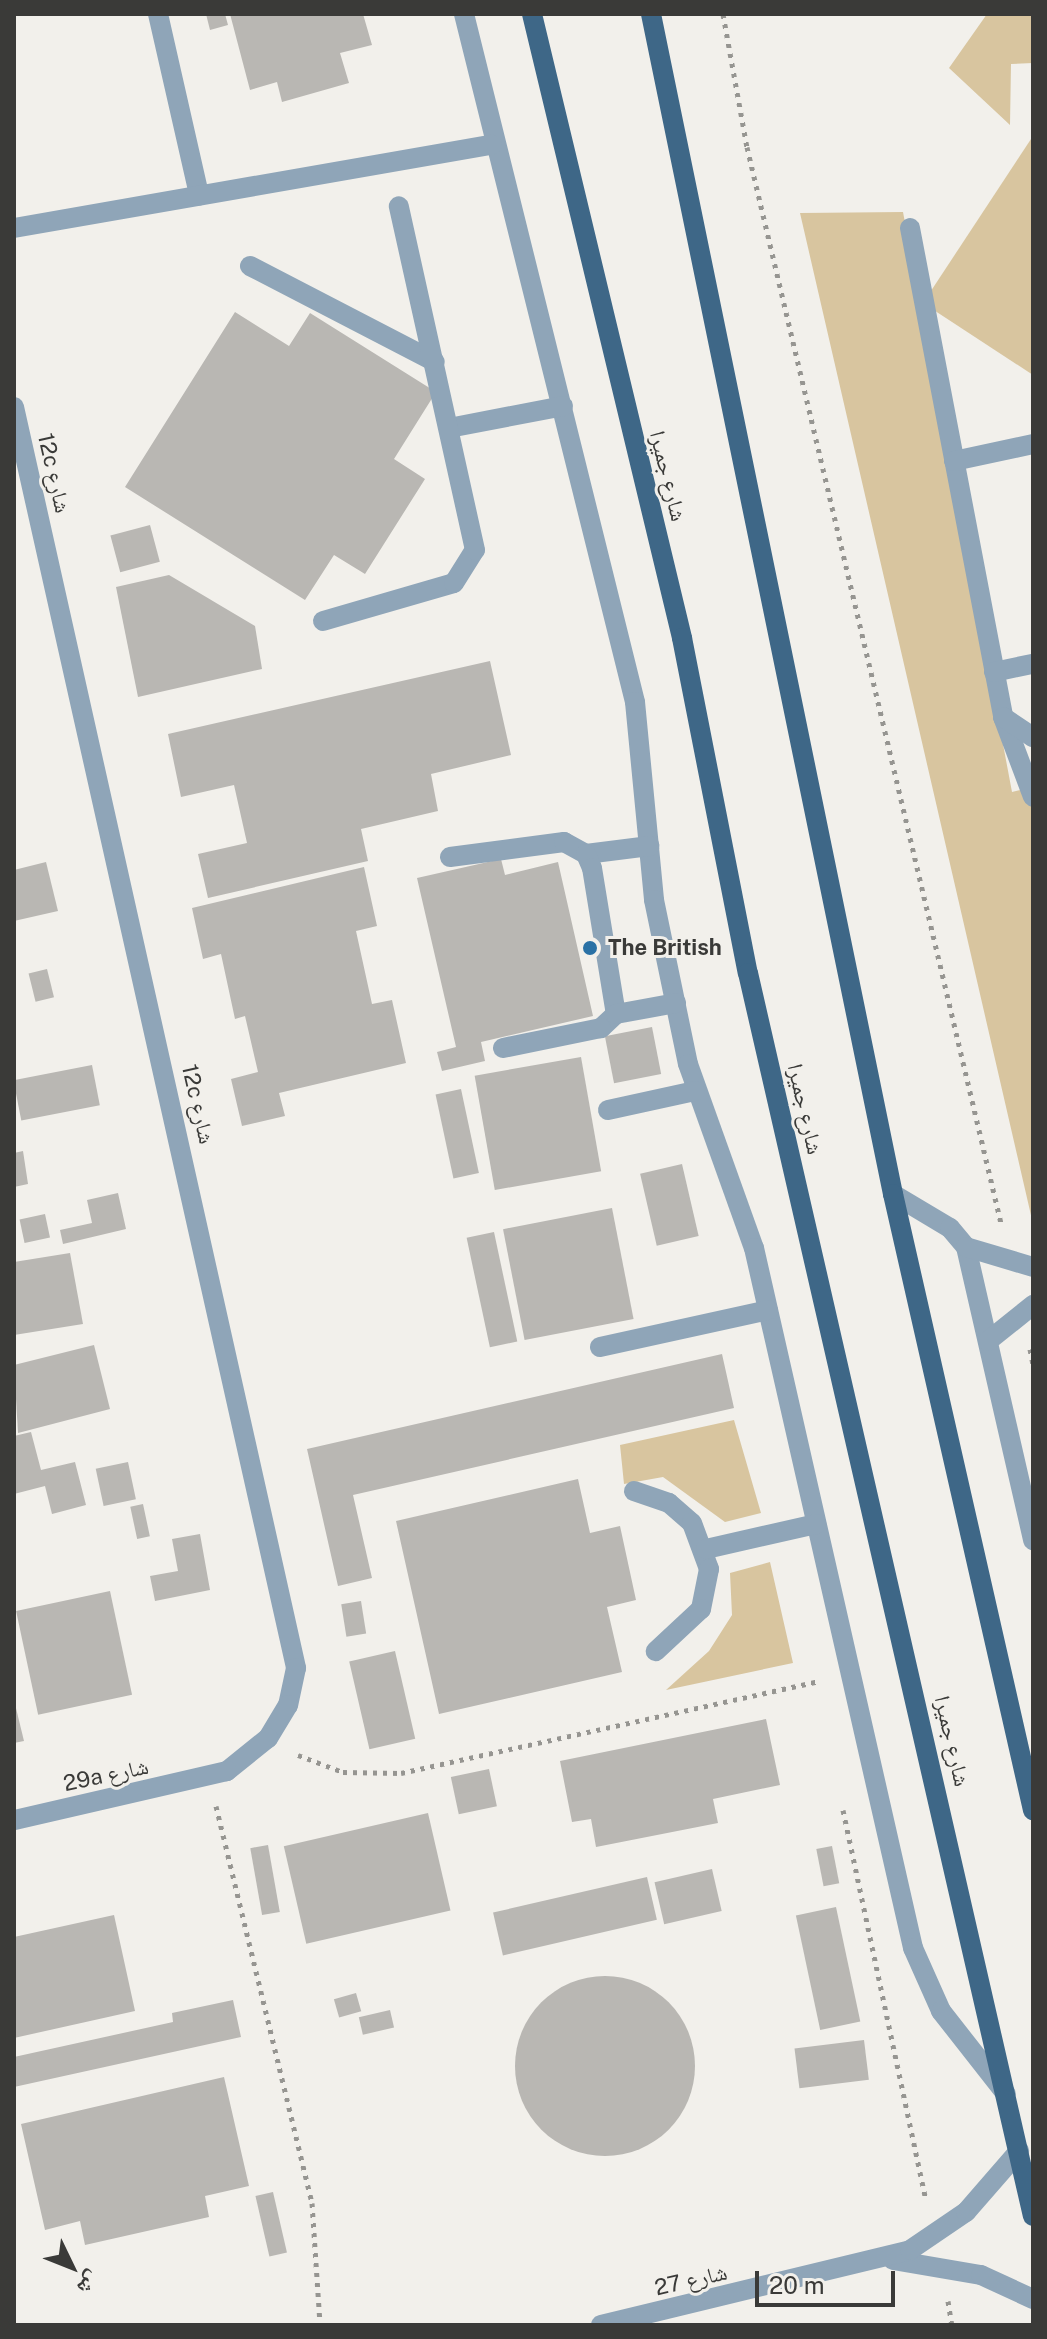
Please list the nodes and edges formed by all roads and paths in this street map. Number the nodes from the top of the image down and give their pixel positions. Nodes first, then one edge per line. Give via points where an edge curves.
1 (158, 14) edge
2 (464, 14) edge
3 (532, 14) edge
4 (651, 14) edge
5 (723, 14) edge
6 (492, 145) junction
7 (199, 195) junction
8 (399, 206) dead end
9 (14, 228) edge
10 (910, 228) dead end
11 (250, 266) dead end
12 (435, 362) junction
13 (563, 406) junction
14 (14, 407) edge
15 (449, 428) junction
16 (1033, 444) edge
17 (954, 461) junction
18 (323, 621) dead end
19 (1033, 664) edge
20 (994, 672) junction
21 (1003, 717) junction
22 (1033, 737) edge
23 (1033, 797) edge
24 (649, 846) junction
25 (586, 854) junction
26 (450, 857) dead end
27 (676, 1003) junction
28 (616, 1014) junction
29 (503, 1048) dead end
30 (695, 1091) junction
31 (608, 1110) dead end
32 (893, 1194) junction
33 (966, 1247) junction
34 (1011, 1264) junction
35 (1033, 1267) edge
36 (1033, 1305) edge
37 (768, 1310) junction
38 (988, 1341) junction
39 (600, 1347) dead end
40 (634, 1491) dead end
41 (1030, 1516) edge
42 (816, 1524) junction
43 (1033, 1540) edge
44 (706, 1549) junction
45 (656, 1651) dead end
46 (816, 1682) dead end
47 (268, 1738) junction
48 (209, 1778) junction
49 (1033, 1810) edge
50 (14, 1820) edge
51 (1008, 2095) junction
52 (1019, 2151) junction
53 (1033, 2216) edge
54 (885, 2260) junction
55 (1033, 2299) edge
56 (320, 2325) edge
57 (601, 2325) edge

1 - 7 street
2 - 6 street
3 - 51 main road, شارع جميرا via 682,638 748,973
4 - 32 main road
5 - 34 path via 747,147
6 - 7 street
6 - 13 street
7 - 9 street
8 - 12 street
10 - 17 street
11 - 12 street
12 - 15 street
13 - 15 street
13 - 24 street via 635,702
14 - 47 street, 12c شارع via 292,1630 296,1668 288,1705
15 - 18 street via 475,537 464,574 441,588
16 - 17 street
17 - 20 street
19 - 20 street
20 - 21 street
21 - 22 street
21 - 23 street
24 - 25 street
24 - 27 street
25 - 26 street via 564,842
25 - 28 street
27 - 28 street
27 - 30 street
28 - 29 street via 601,1028
30 - 31 street
30 - 37 street via 741,1202
32 - 33 street via 950,1228
32 - 49 main road
33 - 34 street
33 - 38 street
34 - 35 street
36 - 38 street
37 - 39 street
37 - 42 street
38 - 41 street
40 - 44 street via 682,1512
41 - 43 street
42 - 44 street
42 - 51 street via 913,1948 941,2011
44 - 45 street via 708,1590 701,1609
46 - 47 path via 401,1773 343,1772
47 - 48 street, 12c شارع via 250,1757
48 - 50 street, 29a شارع
48 - 56 path via 312,2203
51 - 52 main road, شارع جميرا
52 - 53 main road, شارع جميرا
52 - 54 street, شارع 27 via 966,2212
54 - 55 street, شارع 27 via 981,2275
54 - 57 street, شارع 27

